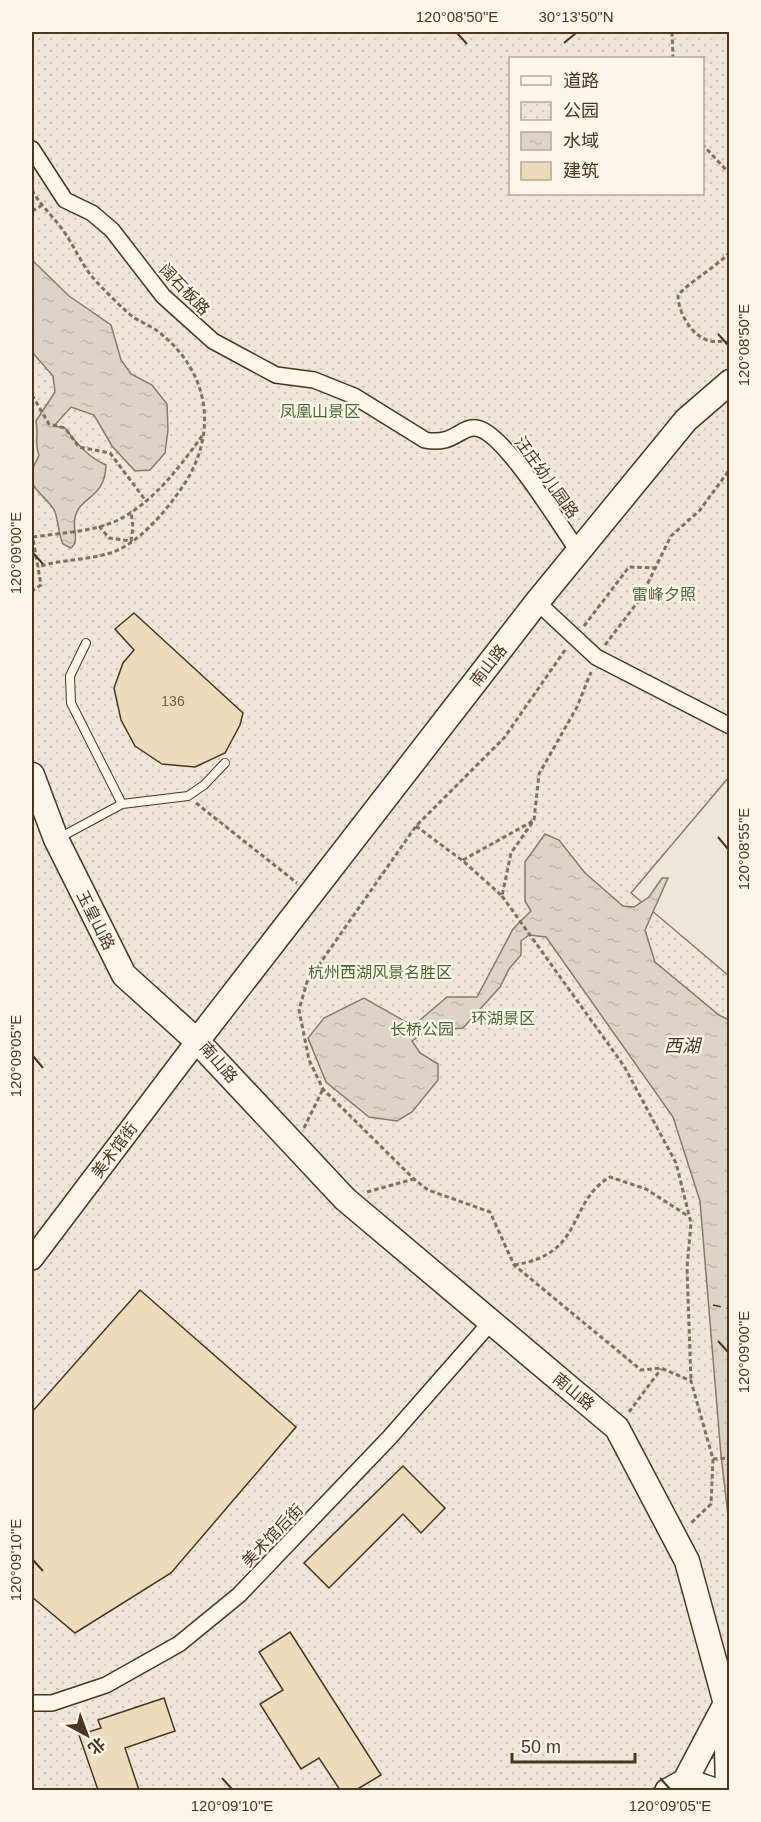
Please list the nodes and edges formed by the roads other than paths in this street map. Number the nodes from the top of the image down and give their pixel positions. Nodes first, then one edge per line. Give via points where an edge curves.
1 (32, 149) edge
2 (729, 382) edge
3 (354, 396) joint
4 (578, 551) junction
5 (537, 602) junction
6 (86, 643) dead end
7 (729, 726) edge
8 (225, 763) dead end
9 (32, 775) edge
10 (122, 804) junction
11 (56, 839) junction
12 (197, 1041) junction
13 (32, 1259) edge
14 (491, 1322) junction
15 (32, 1703) edge
16 (726, 1704) junction
17 (678, 1787) edge
18 (718, 1791) edge
19 (728, 1791) edge

1 - 3 street, 阔石板路 via 65,200 92,213 112,230 163,296 213,341 276,375 314,380
2 - 4 main road, 南山路 via 686,420
3 - 4 street, 汪庄幼儿园路 via 424,440 451,440 475,428 490,433 518,461
4 - 5 main road, 南山路
5 - 7 street via 596,657
5 - 12 main road, 南山路
6 - 10 lane via 70,676 72,703
8 - 10 lane via 188,796
9 - 11 main road, 玉皇山路
10 - 11 lane
11 - 12 main road, 玉皇山路 via 124,975
12 - 13 street, 美术馆街
12 - 14 main road, 南山路 via 345,1199
14 - 15 street, 美术馆后街 via 390,1437 239,1595 179,1644 106,1685 52,1703
14 - 16 main road, 南山路 via 617,1428 687,1562
16 - 17 main road
16 - 19 main road, 南山路
17 - 18 street

